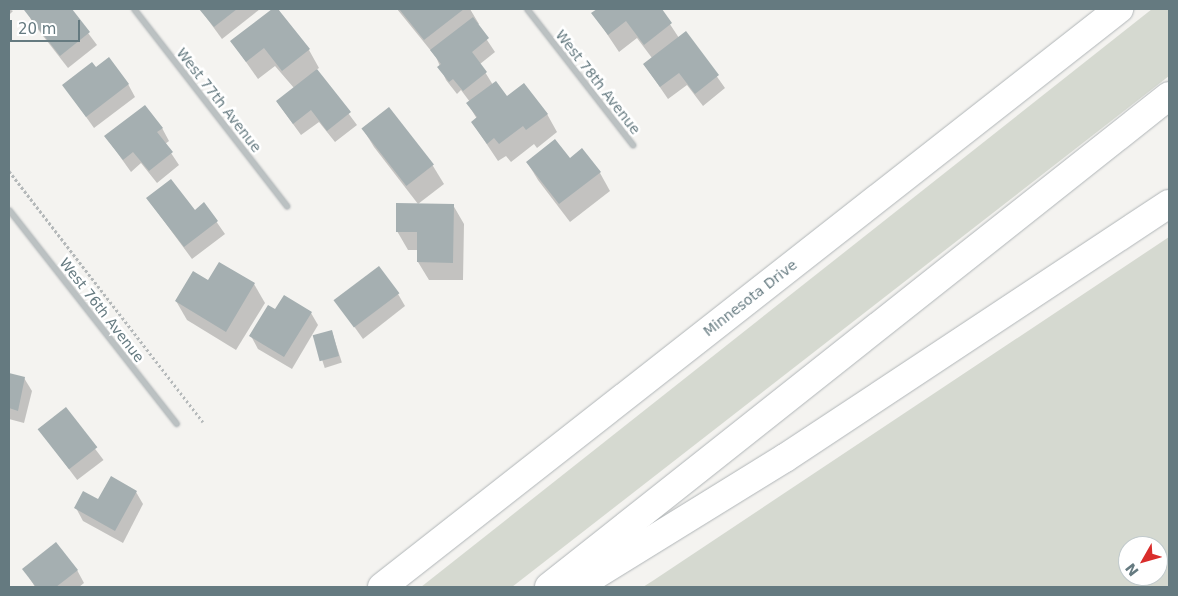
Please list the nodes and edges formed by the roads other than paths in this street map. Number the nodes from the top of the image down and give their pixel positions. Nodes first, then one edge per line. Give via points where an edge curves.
1 (134, 9) edge
2 (527, 9) edge
3 (1119, 9) edge
4 (1169, 96) edge
5 (633, 145) dead end
6 (1169, 204) edge
7 (287, 206) dead end
8 (9, 210) edge
9 (176, 423) dead end
10 (382, 587) edge
11 (549, 587) edge
12 (576, 587) edge

1 - 7 street, West 77th Avenue
2 - 5 street, West 78th Avenue
3 - 10 highway, Minnesota Drive
4 - 11 highway
6 - 12 highway via 785,458
8 - 9 street, West 76th Avenue

